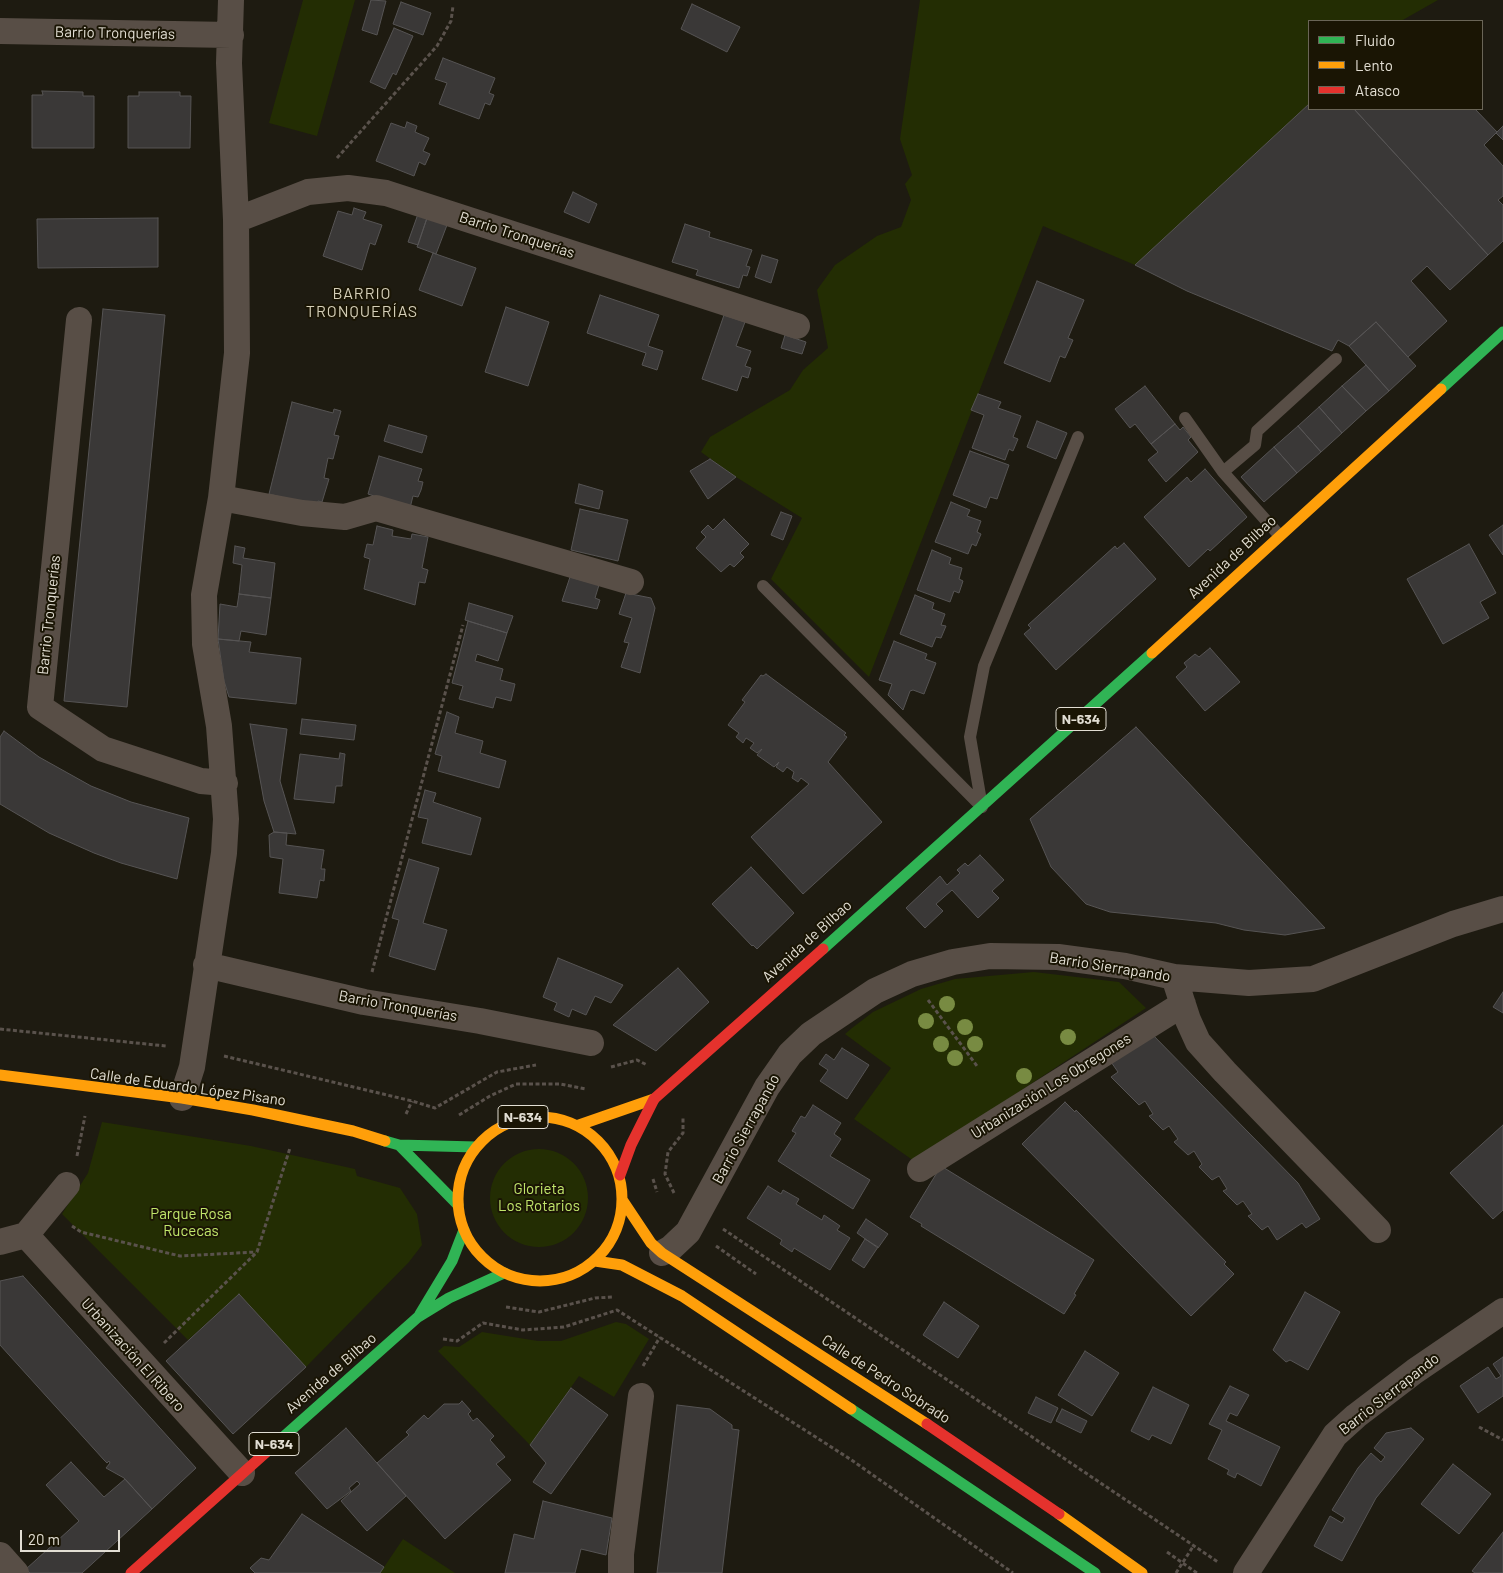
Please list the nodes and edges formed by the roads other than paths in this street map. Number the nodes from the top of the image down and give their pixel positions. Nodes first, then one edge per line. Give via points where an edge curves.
1 (231, 0) edge
2 (0, 31) edge
3 (231, 34) junction
4 (236, 220) junction
5 (80, 320) dead end
6 (797, 326) dead end
7 (1503, 332) edge
8 (1336, 359) dead end
9 (1185, 418) dead end
10 (1078, 437) dead end
11 (1224, 472) junction
12 (221, 498) junction
13 (1279, 535) junction
14 (631, 582) dead end
15 (763, 586) dead end
16 (225, 783) junction
17 (982, 807) junction
18 (1503, 909) edge
19 (206, 965) junction
20 (1174, 977) junction
21 (1183, 1004) junction
22 (591, 1043) dead end
23 (0, 1076) edge
24 (182, 1098) junction
25 (654, 1100) junction
26 (578, 1125) junction
27 (399, 1145) junction
28 (476, 1147) junction
29 (920, 1169) dead end
30 (620, 1175) junction
31 (67, 1185) road end
32 (623, 1201) junction
33 (458, 1205) junction
34 (464, 1230) junction
35 (1378, 1230) dead end
36 (26, 1235) junction
37 (0, 1242) edge
38 (662, 1253) junction
39 (595, 1261) junction
40 (504, 1273) junction
41 (1503, 1311) edge
42 (418, 1317) junction
43 (641, 1396) dead end
44 (242, 1473) junction
45 (0, 1555) edge
46 (16, 1573) edge
47 (131, 1573) edge
48 (621, 1573) edge
49 (1095, 1573) edge
50 (1142, 1573) edge
51 (1246, 1573) edge

1 - 3 street
2 - 3 street, Barrio Tronquerías
3 - 4 street via 229,73
4 - 6 street, Barrio Tronquerías via 308,192 348,188 386,193
4 - 12 street via 237,353
5 - 16 street, Barrio Tronquerías via 40,707 103,750 201,782
7 - 13 main road, Avenida de Bilbao / N-634
8 - 11 lane via 1256,430 1255,445
9 - 11 lane
10 - 17 lane via 984,666 970,737
11 - 13 lane
12 - 14 street via 302,514 345,517 376,508
12 - 16 street via 204,595 205,644 220,726
13 - 17 main road, Avenida de Bilbao / N-634
15 - 17 lane
16 - 19 street via 224,852
17 - 25 main road, Avenida de Bilbao / N-634
18 - 20 street, Barrio Sierrapando via 1453,924 1314,979 1249,983
19 - 22 street, Barrio Tronquerías via 364,1002
19 - 24 street via 192,1067
20 - 21 street
20 - 38 street, Barrio Sierrapando via 1125,966 1058,957 990,956 912,974 875,991 811,1034 790,1054 767,1087 688,1232
21 - 29 street, Urbanización Los Obregones
21 - 35 street via 1198,1042
23 - 24 main road, Calle de Eduardo López Pisano
24 - 27 main road, Calle de Eduardo López Pisano via 299,1119
25 - 26 main road, Avenida de Bilbao / N-634
25 - 30 main road, Avenida de Bilbao / N-634 via 634,1138
26 - 28 main road, N-634 via 552,1116 523,1118 497,1128
26 - 30 main road, N-634 via 611,1155
27 - 28 main road, Calle de Eduardo López Pisano
27 - 33 main road
28 - 33 main road, N-634 via 465,1164 459,1184
30 - 32 main road, N-634
31 - 36 street
32 - 38 main road, Calle de Pedro Sobrado via 651,1243
32 - 39 main road, N-634 via 620,1223 610,1244
33 - 34 main road, N-634
34 - 40 main road, N-634 via 487,1262
34 - 42 main road, Avenida de Bilbao / N-634 via 452,1261
36 - 37 street
36 - 44 street, Urbanización El Ribero
38 - 50 main road, Calle de Pedro Sobrado via 968,1451
39 - 40 main road, N-634 via 575,1274 551,1281 527,1280
39 - 49 main road via 639,1272 682,1296
40 - 42 main road, Avenida de Bilbao / N-634 via 449,1298
41 - 51 street, Barrio Sierrapando via 1415,1371 1335,1435
42 - 44 main road, Avenida de Bilbao / N-634
43 - 48 street
44 - 47 main road, Avenida de Bilbao / N-634
45 - 46 street

